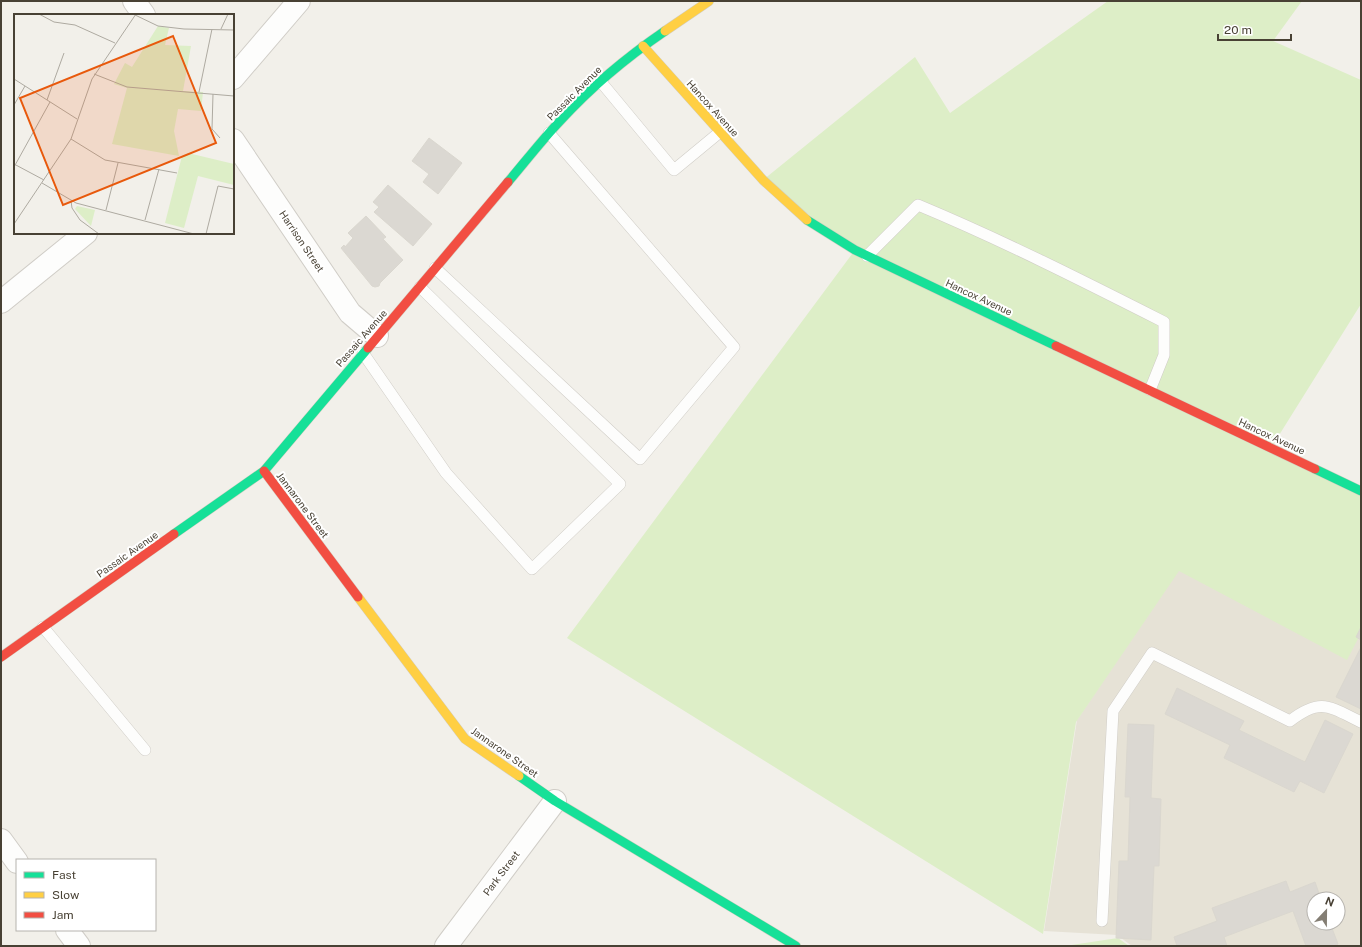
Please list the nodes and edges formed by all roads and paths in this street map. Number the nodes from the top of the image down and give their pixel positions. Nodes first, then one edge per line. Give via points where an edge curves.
1 (134, 1) edge
2 (299, 1) edge
3 (709, 1) edge
4 (143, 14) edge
5 (643, 46) junction
6 (234, 77) edge
7 (601, 82) junction
8 (720, 132) junction
9 (550, 133) junction
10 (234, 141) edge
11 (85, 234) edge
12 (867, 256) junction
13 (436, 268) junction
14 (420, 287) junction
15 (1, 302) edge
16 (377, 336) junction
17 (363, 353) junction
18 (1150, 390) junction
19 (264, 471) junction
20 (1361, 491) edge
21 (43, 627) junction
22 (1, 657) edge
23 (1361, 722) edge
24 (145, 750) dead end
25 (555, 801) junction
26 (1, 840) edge
27 (16, 861) edge
28 (1102, 921) dead end
29 (446, 946) edge
30 (796, 946) edge

1 - 4 street
2 - 6 street
3 - 5 street, Passaic Avenue
5 - 7 street, Passaic Avenue
5 - 8 street, Hancox Avenue
7 - 8 lane via 674,170
7 - 9 street, Passaic Avenue
8 - 12 street, Hancox Avenue via 763,180 811,223
9 - 13 street, Passaic Avenue
9 - 13 lane via 734,347 640,459
10 - 16 street, Harrison Street via 350,313
11 - 15 street
12 - 18 street, Hancox Avenue
12 - 18 lane via 918,205 950,218 1164,322 1164,355
13 - 14 street, Passaic Avenue
14 - 16 street, Passaic Avenue
14 - 17 lane via 620,484 532,569 446,473
16 - 17 street, Passaic Avenue
17 - 19 street, Passaic Avenue
18 - 20 street, Hancox Avenue
19 - 21 street, Passaic Avenue
19 - 25 street, Jannarone Street via 465,739
21 - 22 street, Passaic Avenue
21 - 24 lane
23 - 28 lane via 1332,707 1321,706 1303,710 1290,721 1152,653 1113,711
25 - 29 street, Park Street
25 - 30 street, Jannarone Street
26 - 27 street

